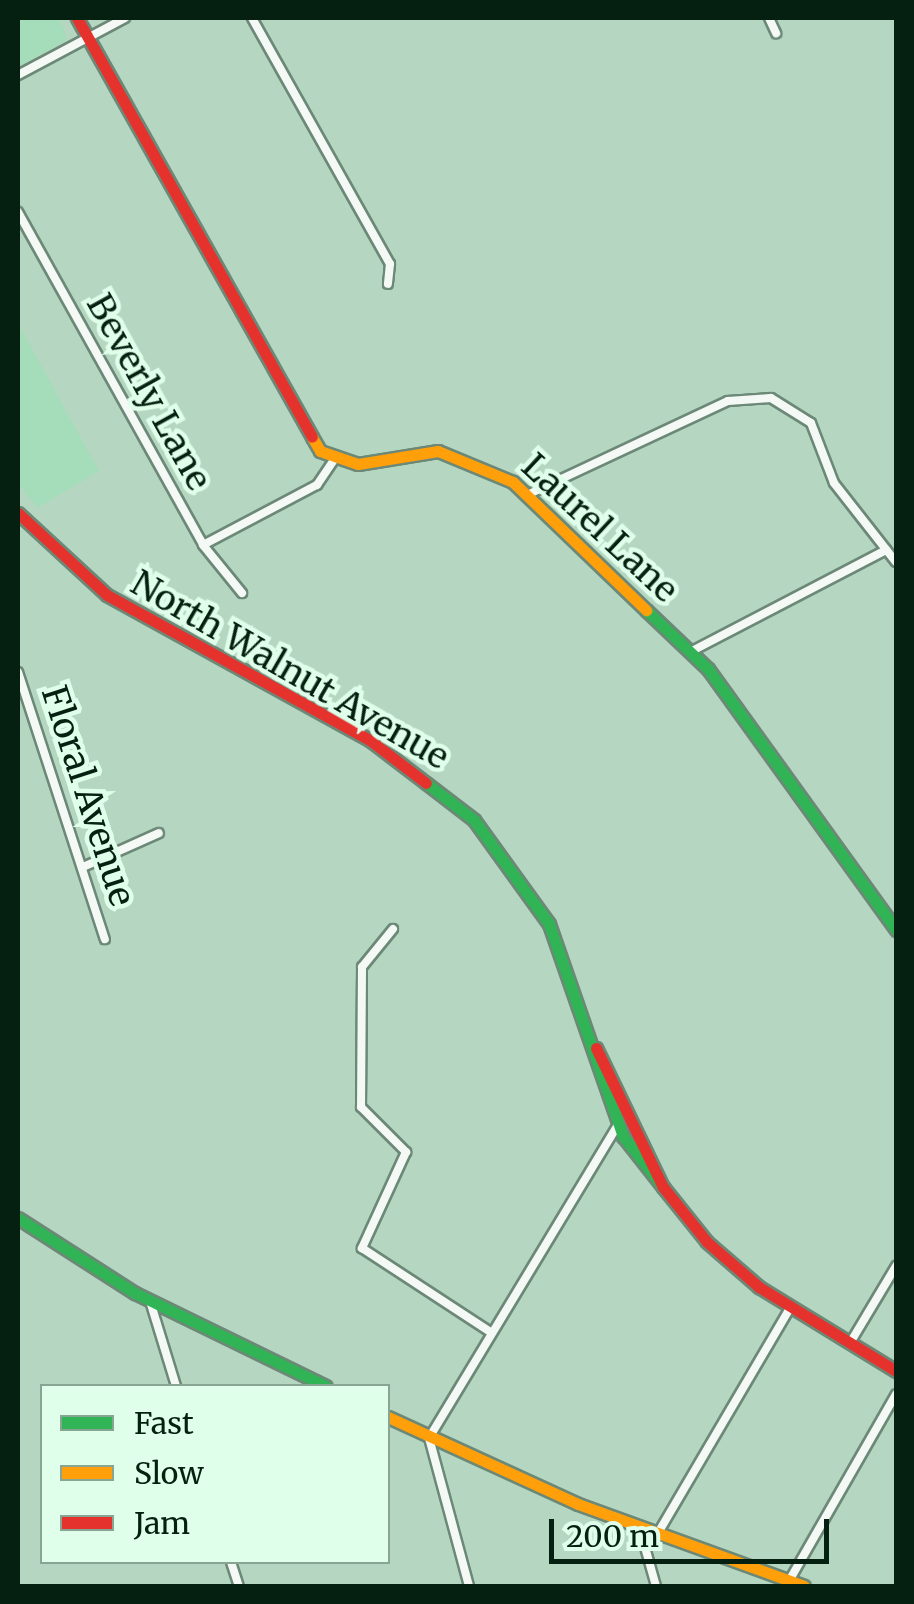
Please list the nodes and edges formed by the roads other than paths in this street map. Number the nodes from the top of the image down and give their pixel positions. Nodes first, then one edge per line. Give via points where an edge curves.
1 (77, 18) edge
2 (125, 18) edge
3 (252, 18) edge
4 (769, 18) edge
5 (776, 33) dead end
6 (86, 38) junction
7 (18, 75) edge
8 (18, 212) edge
9 (388, 284) dead end
10 (333, 461) junction
11 (527, 494) junction
12 (18, 514) edge
13 (203, 545) junction
14 (886, 550) junction
15 (896, 562) edge
16 (242, 593) dead end
17 (692, 651) junction
18 (18, 672) edge
19 (159, 833) dead end
20 (83, 867) junction
21 (393, 930) dead end
22 (896, 930) edge
23 (105, 938) dead end
24 (596, 1048) junction
25 (618, 1125) junction
26 (663, 1187) junction
27 (18, 1218) edge
28 (896, 1266) edge
29 (150, 1301) junction
30 (790, 1308) junction
31 (489, 1331) junction
32 (849, 1343) junction
33 (896, 1371) edge
34 (175, 1384) edge
35 (322, 1384) edge
36 (896, 1394) edge
37 (390, 1419) edge
38 (429, 1438) junction
39 (639, 1526) junction
40 (658, 1533) junction
41 (789, 1581) junction
42 (469, 1586) edge
43 (656, 1586) edge
44 (804, 1586) edge

1 - 6 street
2 - 6 street
3 - 9 street via 390,264
4 - 5 street
6 - 7 street
6 - 10 street
8 - 13 street, Beverly Lane
10 - 11 street, Laurel Lane via 438,451 493,469
10 - 13 street via 317,485
11 - 14 street via 728,401 772,398 811,423 834,482
11 - 17 street, Laurel Lane
12 - 24 street, North Walnut Avenue via 107,595 371,741 452,798 532,894
13 - 16 street, Beverly Lane
14 - 15 street
14 - 17 street
17 - 22 street, Laurel Lane
18 - 20 street, Floral Avenue
19 - 20 street
20 - 23 street, Floral Avenue
21 - 31 street via 362,967 361,1107 406,1152 362,1248
24 - 25 street, North Walnut Avenue
24 - 26 street, North Walnut Avenue
25 - 26 street, North Walnut Avenue
25 - 31 street
26 - 30 street, North Walnut Avenue via 720,1254
27 - 29 street
28 - 32 street
29 - 34 street
29 - 35 street
30 - 32 street, North Walnut Avenue
30 - 40 street
31 - 38 street
32 - 33 street, North Walnut Avenue
36 - 41 street
37 - 38 street
38 - 39 street
38 - 42 street
39 - 40 street
39 - 43 street
40 - 41 street
41 - 44 street

